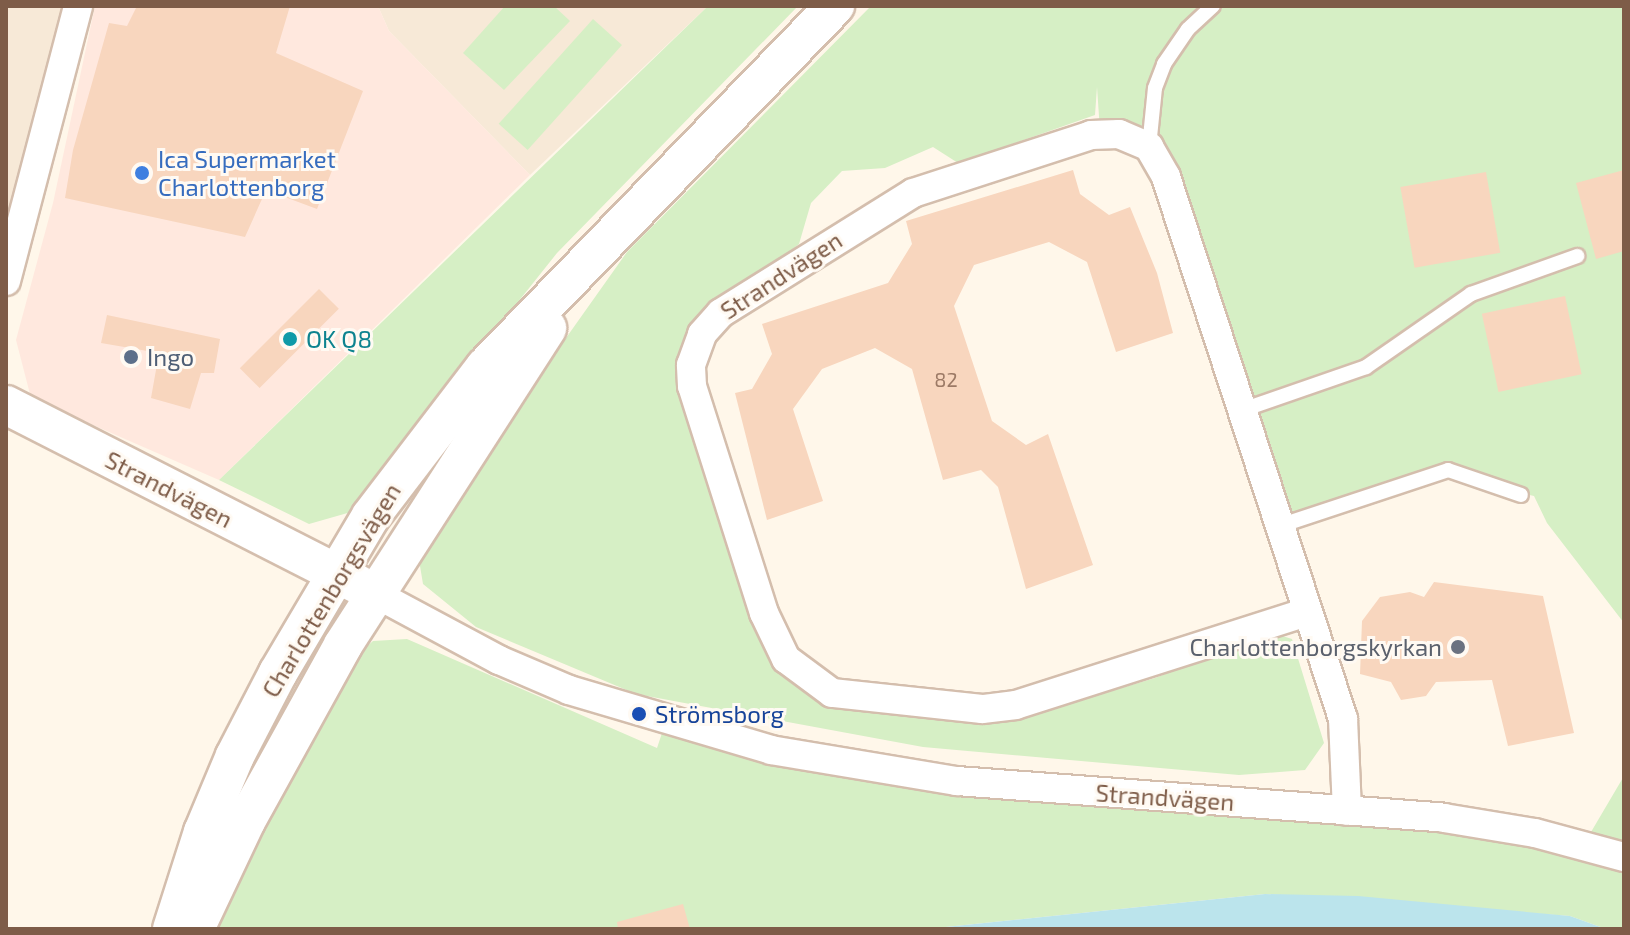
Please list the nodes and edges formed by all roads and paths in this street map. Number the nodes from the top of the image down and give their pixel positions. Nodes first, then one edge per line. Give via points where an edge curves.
1 (78, 6) edge
2 (835, 6) edge
3 (1213, 6) edge
4 (1149, 147) junction
5 (1577, 256) dead end
6 (593, 259) junction
7 (6, 281) edge
8 (6, 405) edge
9 (1242, 410) junction
10 (1521, 495) dead end
11 (1279, 526) junction
12 (336, 572) junction
13 (374, 593) junction
14 (1307, 612) junction
15 (1347, 811) junction
16 (1624, 857) edge
17 (172, 929) edge
18 (195, 929) edge

1 - 7 street
2 - 6 main road, Charlottenborgsvägen
3 - 4 lane via 1188,29 1164,64 1155,88
4 - 9 street via 1166,177
4 - 14 street, Strandvägen via 1119,134 1091,135 913,193 710,321 691,365 692,386 764,613 786,659 832,693 982,709 1016,705
5 - 9 lane via 1471,294 1366,367
6 - 12 main road, Charlottenborgsvägen via 485,367 371,516
6 - 13 main road, Charlottenborgsvägen
8 - 12 main road, Strandvägen
9 - 11 street
10 - 11 lane via 1448,470
11 - 14 street
12 - 13 main road, Strandvägen
12 - 17 main road, Charlottenborgsvägen via 235,756 203,832
13 - 15 street, Strandvägen via 499,660 569,690 771,750 902,776
13 - 18 main road, Charlottenborgsvägen via 246,821
14 - 15 street via 1343,719
15 - 16 street, Strandvägen via 1499,826

